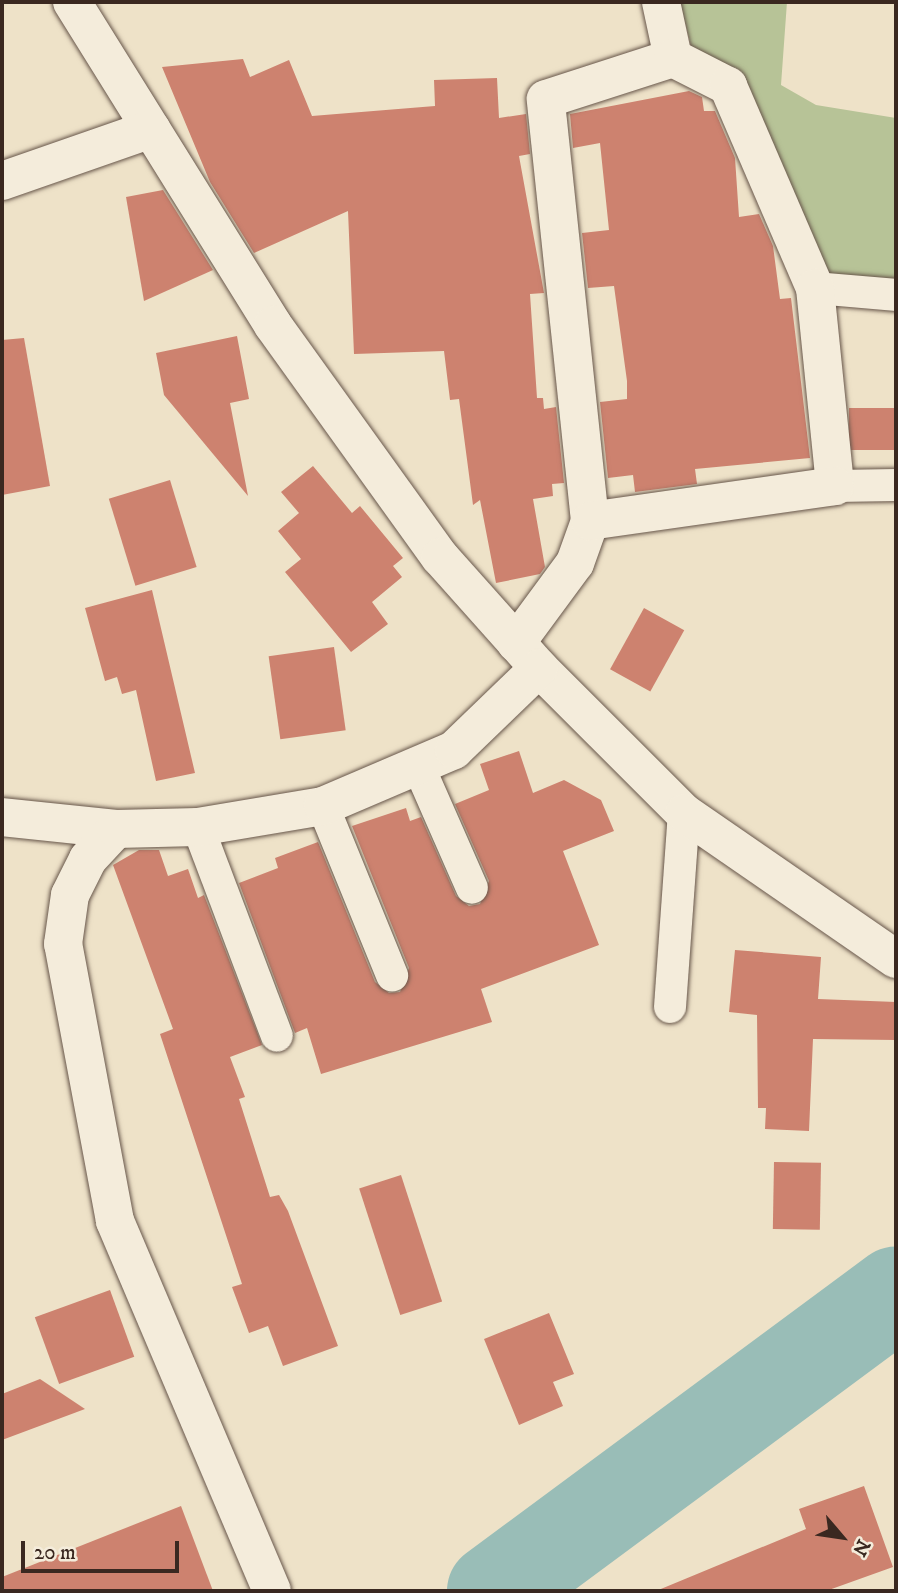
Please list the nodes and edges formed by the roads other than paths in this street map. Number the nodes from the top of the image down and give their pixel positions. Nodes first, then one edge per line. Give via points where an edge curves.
1 (72, 2) edge
2 (106, 2) edge
3 (662, 2) edge
4 (673, 58) junction
5 (110, 60) junction
6 (151, 129) junction
7 (2, 181) edge
8 (815, 288) junction
9 (896, 295) edge
10 (896, 485) edge
11 (835, 486) junction
12 (590, 520) junction
13 (527, 655) junction
14 (418, 765) junction
15 (323, 806) junction
16 (684, 813) junction
17 (2, 817) edge
18 (198, 827) junction
19 (116, 829) junction
20 (472, 888) dead end
21 (896, 959) edge
22 (392, 975) dead end
23 (670, 1007) dead end
24 (277, 1036) dead end
25 (272, 1591) edge

1 - 5 street
2 - 5 street
3 - 4 street
4 - 8 street via 728,86
4 - 12 street via 546,99
5 - 6 street
6 - 7 street
6 - 13 street via 273,325 440,557
8 - 9 lane
8 - 11 street
10 - 11 lane
11 - 12 street
12 - 13 street via 575,563
13 - 14 street via 454,750
13 - 16 street
14 - 15 street
14 - 20 lane
15 - 18 street
15 - 22 lane
16 - 21 street
16 - 23 lane
17 - 19 street
18 - 19 street
18 - 24 lane
19 - 25 street via 88,859 70,895 63,944 115,1221

